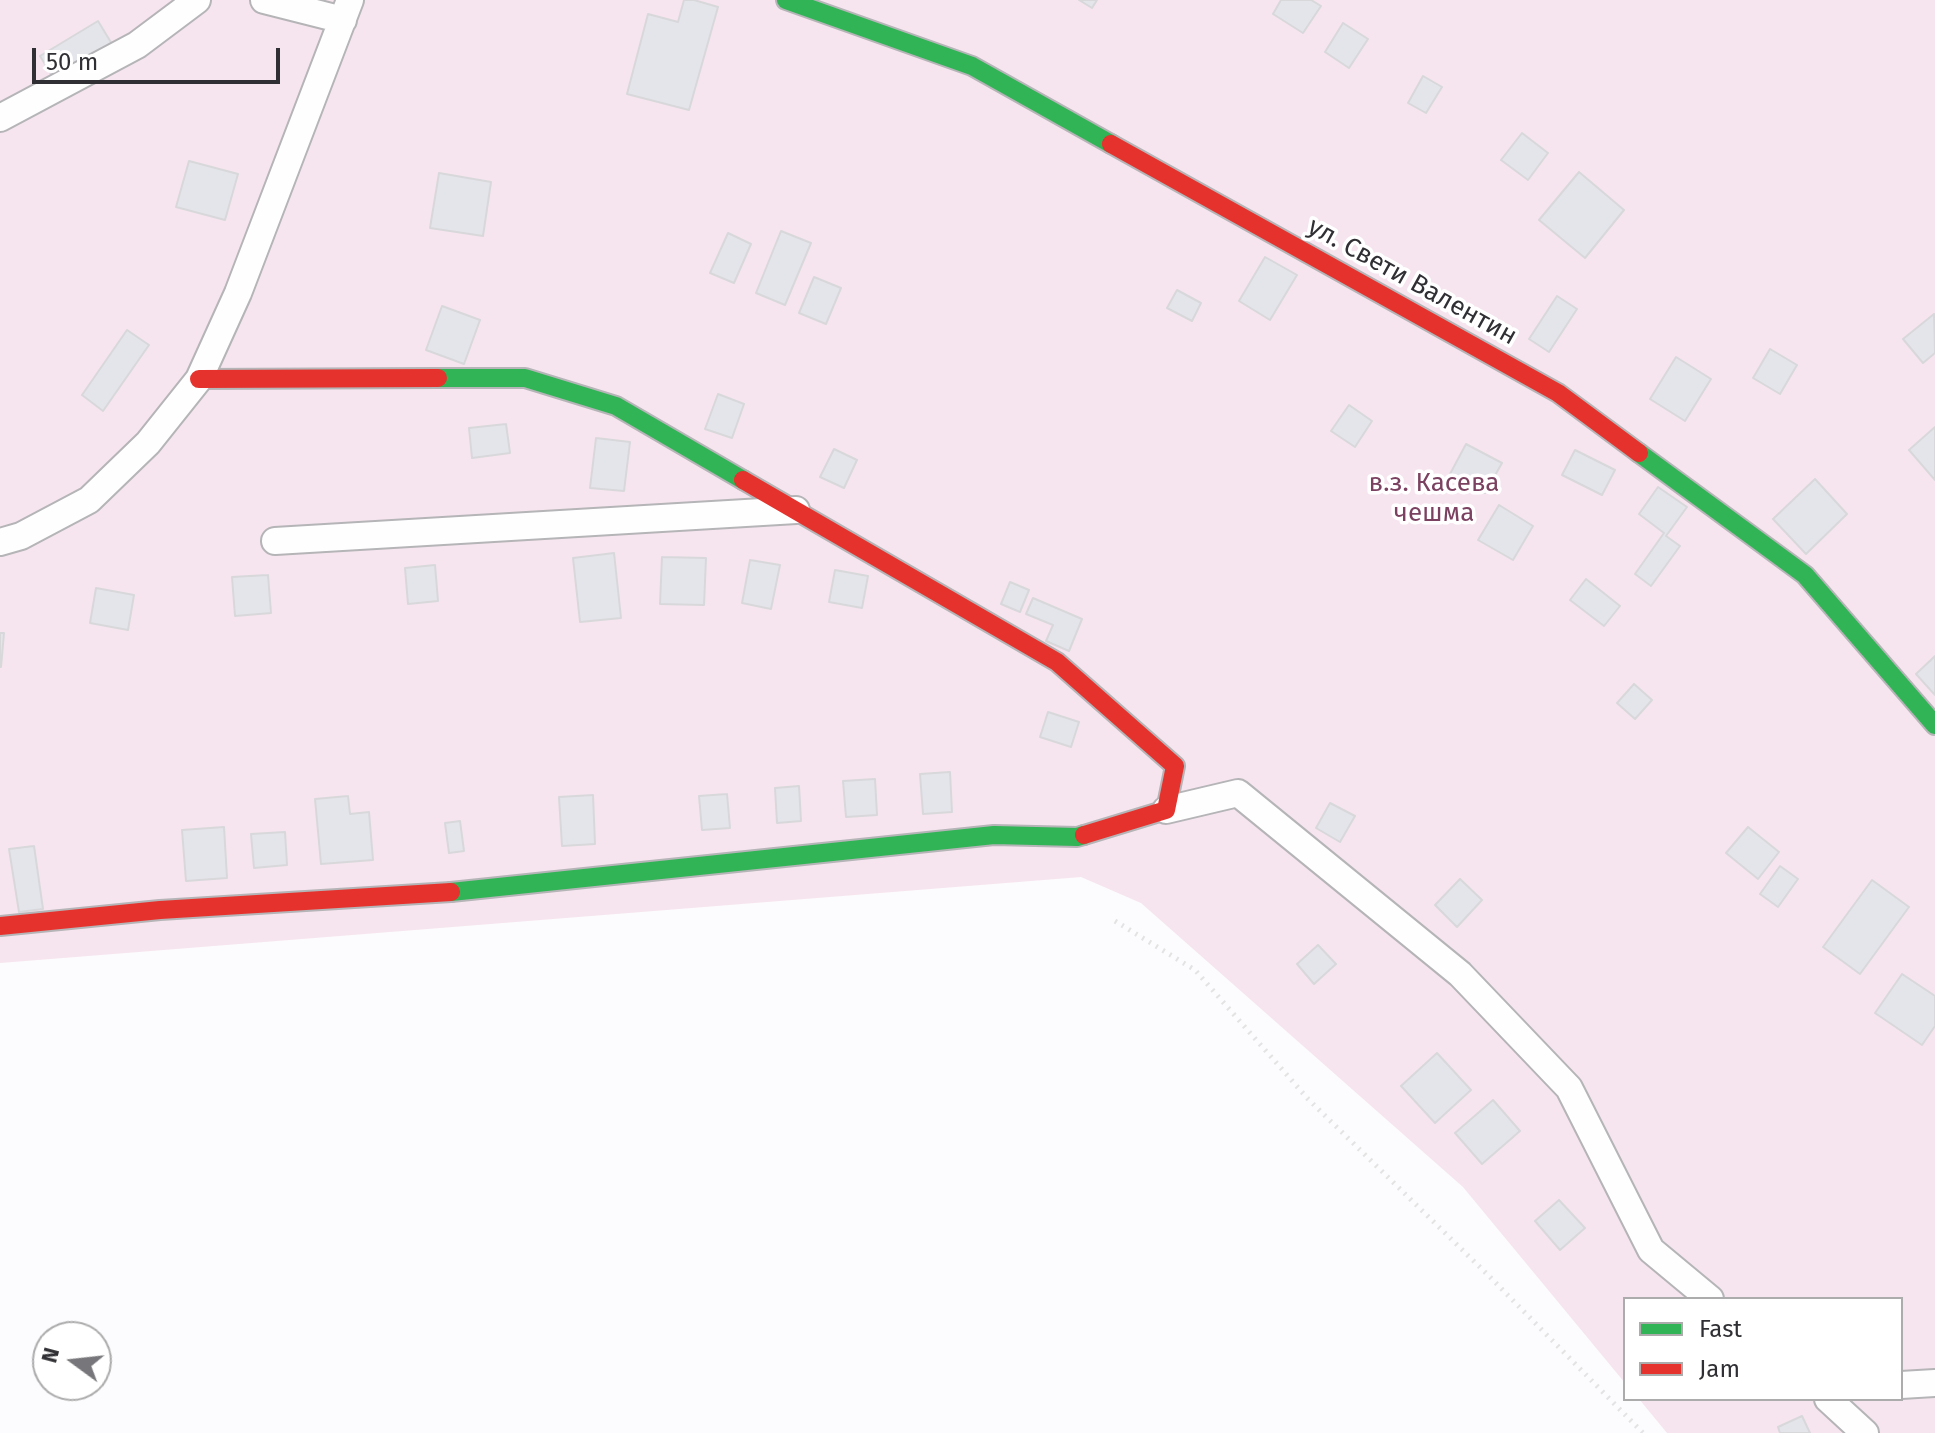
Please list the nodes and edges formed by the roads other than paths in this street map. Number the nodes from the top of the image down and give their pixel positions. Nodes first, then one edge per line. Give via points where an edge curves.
1 (197, 0) edge
2 (264, 0) edge
3 (786, 0) edge
4 (346, 10) edge
5 (0, 118) edge
6 (199, 379) junction
7 (796, 510) junction
8 (275, 541) dead end
9 (0, 542) edge
10 (1935, 725) edge
11 (1166, 810) junction
12 (0, 926) edge
13 (1708, 1297) edge
14 (1935, 1383) edge
15 (1903, 1385) edge
16 (1830, 1401) edge
17 (1865, 1433) edge

1 - 5 street via 137,45
2 - 4 street
3 - 10 street, ул. Свети Валентин via 972,66 1558,393 1805,575
4 - 6 street via 238,293
6 - 7 street via 525,378 616,406
6 - 9 street via 148,443 89,500
7 - 8 street
7 - 11 street via 1057,662 1175,766
11 - 12 street via 1077,837 994,835 467,891
11 - 13 street via 1238,793 1460,974 1569,1088 1651,1250
14 - 15 street
16 - 17 street

